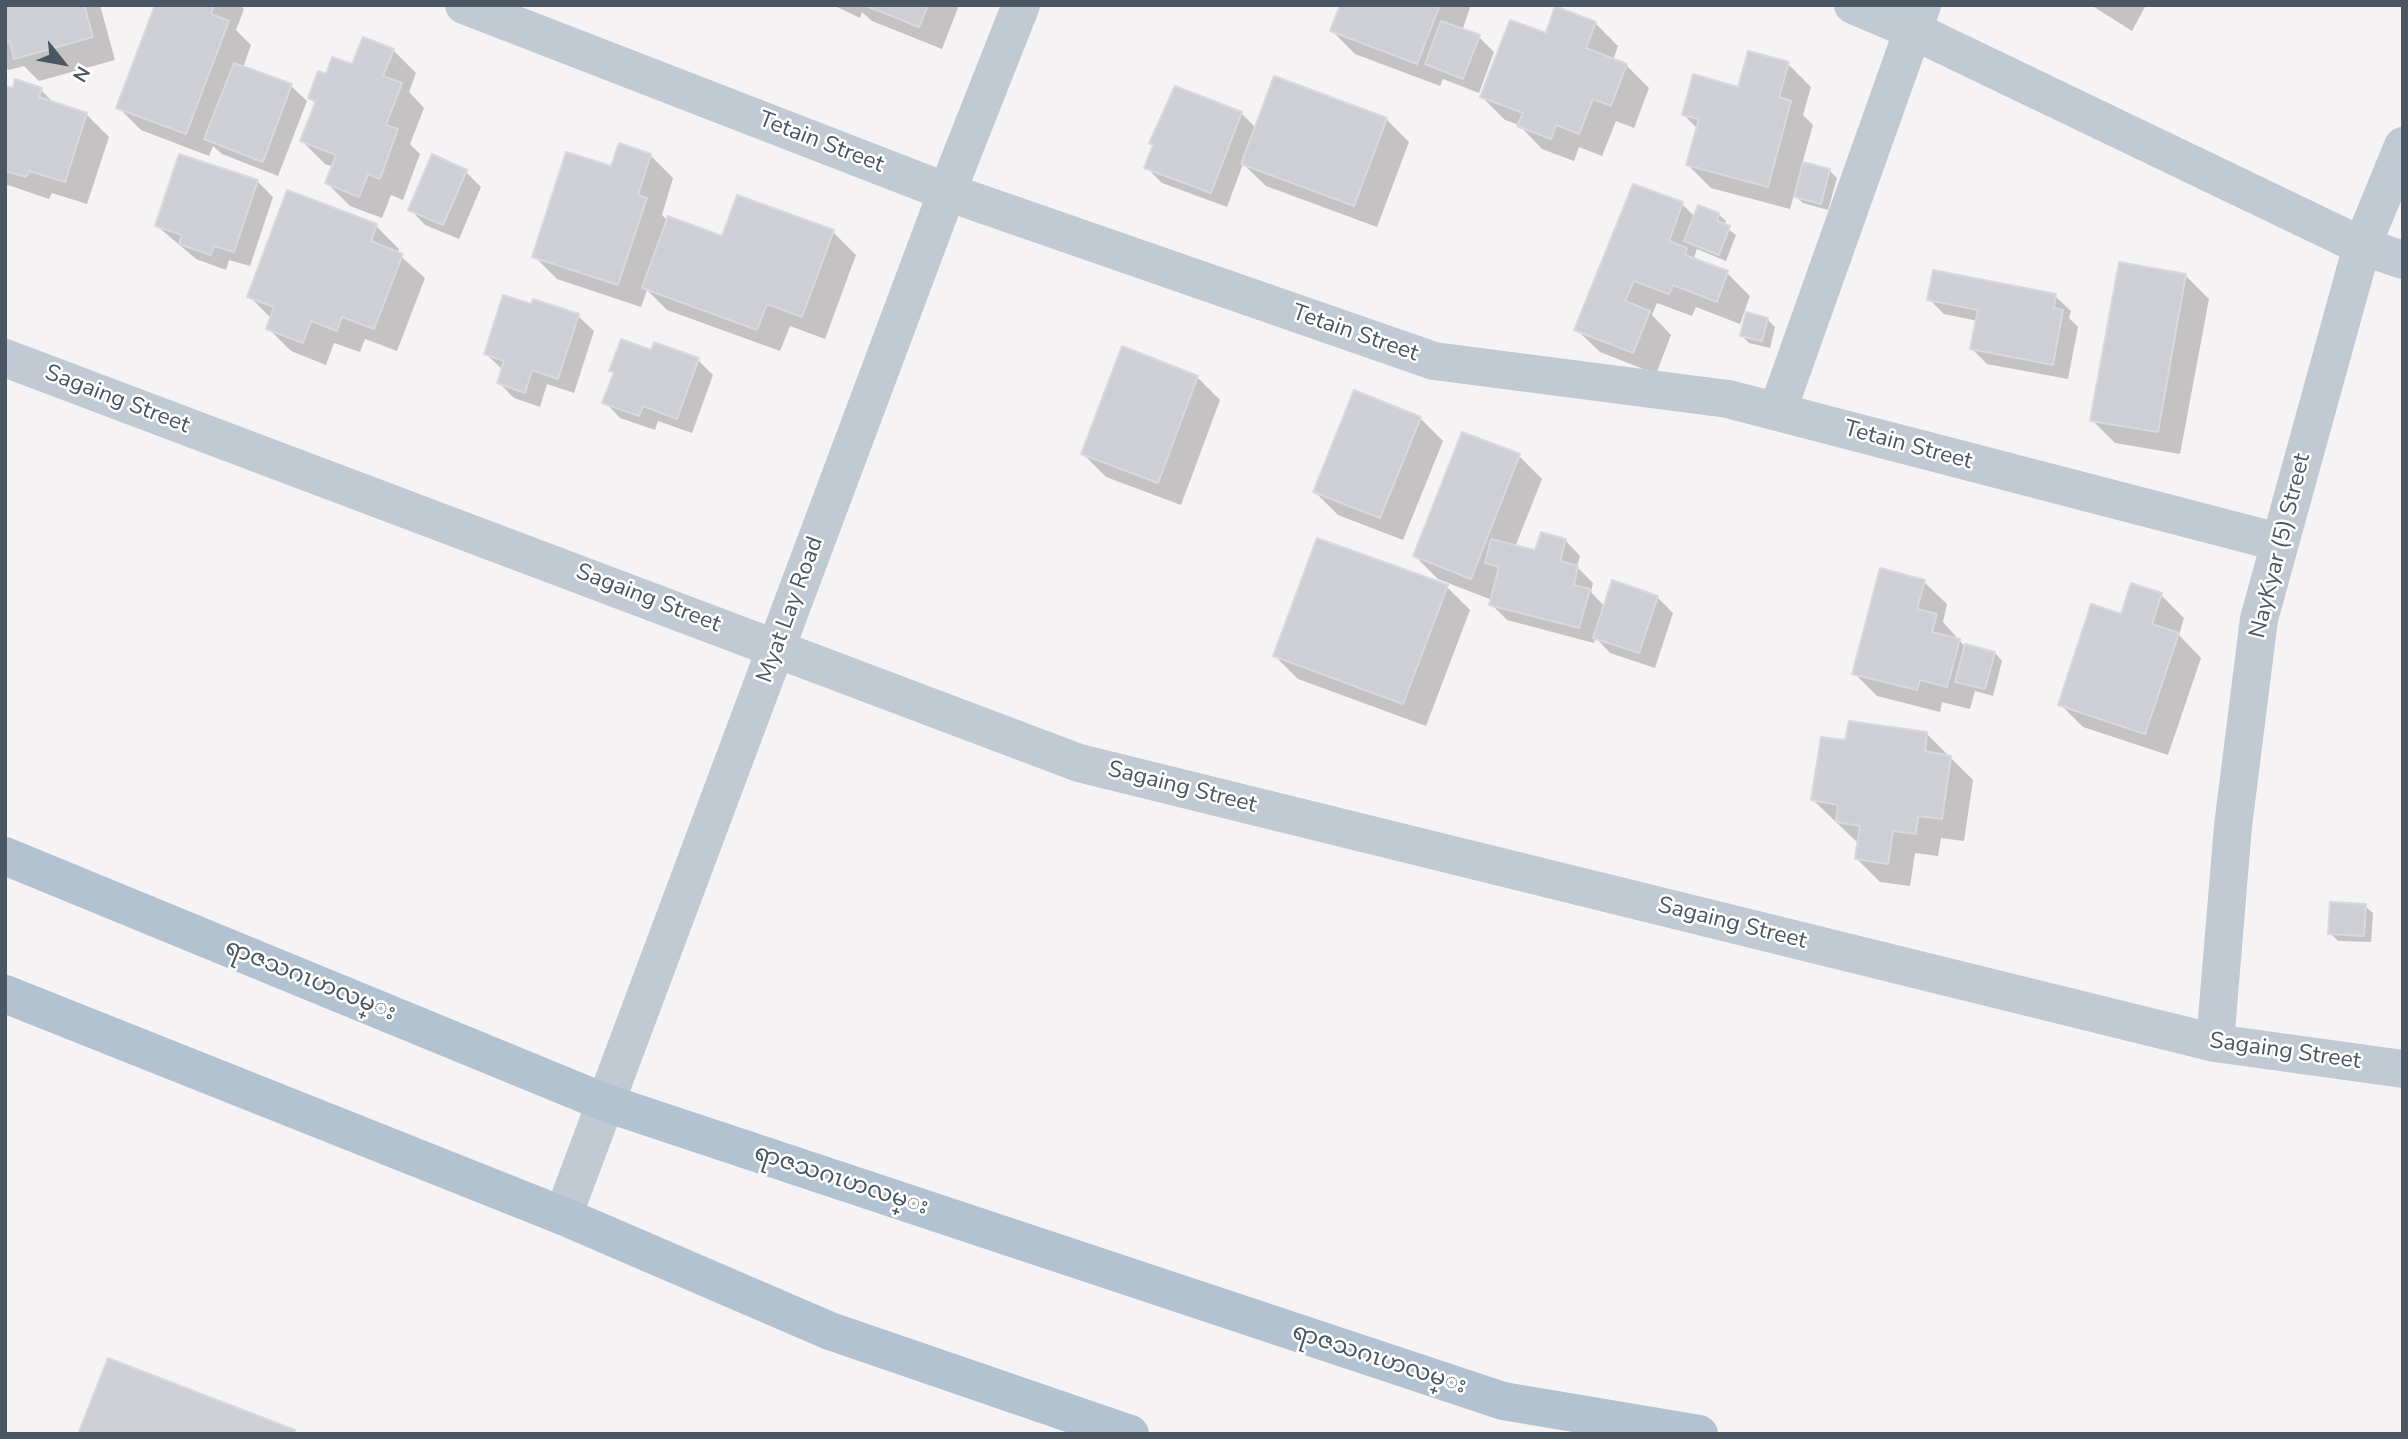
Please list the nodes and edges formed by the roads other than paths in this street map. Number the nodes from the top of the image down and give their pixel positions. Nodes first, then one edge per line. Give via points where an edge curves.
1 (464, 5) edge
2 (1021, 5) edge
3 (1853, 5) edge
4 (1917, 17) edge
5 (2403, 146) edge
6 (947, 192) junction
7 (2362, 246) junction
8 (2403, 260) edge
9 (5, 358) edge
10 (1777, 412) junction
11 (2278, 542) junction
12 (777, 647) junction
13 (5, 856) edge
14 (5, 994) edge
15 (2215, 1043) junction
16 (2403, 1069) edge
17 (606, 1103) junction
18 (564, 1216) junction
19 (1130, 1434) edge
20 (1699, 1434) edge

1 - 6 street, Tetain Street
2 - 6 street, Myat Lay Road
3 - 4 street
4 - 7 street
4 - 10 street
5 - 7 street, NayKyar (5) Street
6 - 10 street, Tetain Street via 1434,361 1728,399
6 - 12 street, Myat Lay Road
7 - 8 street
7 - 11 street, NayKyar (5) Street
9 - 12 street, Sagaing Street
10 - 11 street, Tetain Street
11 - 15 street, NayKyar (5) Street via 2253,660 2233,826
12 - 15 street, Sagaing Street via 1079,763
12 - 17 street, Myat Lay Road
13 - 17 main road, ရာဇသဂၤဟလမ္း
14 - 18 main road
15 - 16 street, Sagaing Street
17 - 18 street, Myat Lay Road
17 - 20 main road, ရာဇသဂၤဟလမ္း via 1503,1401
18 - 19 main road via 830,1331

